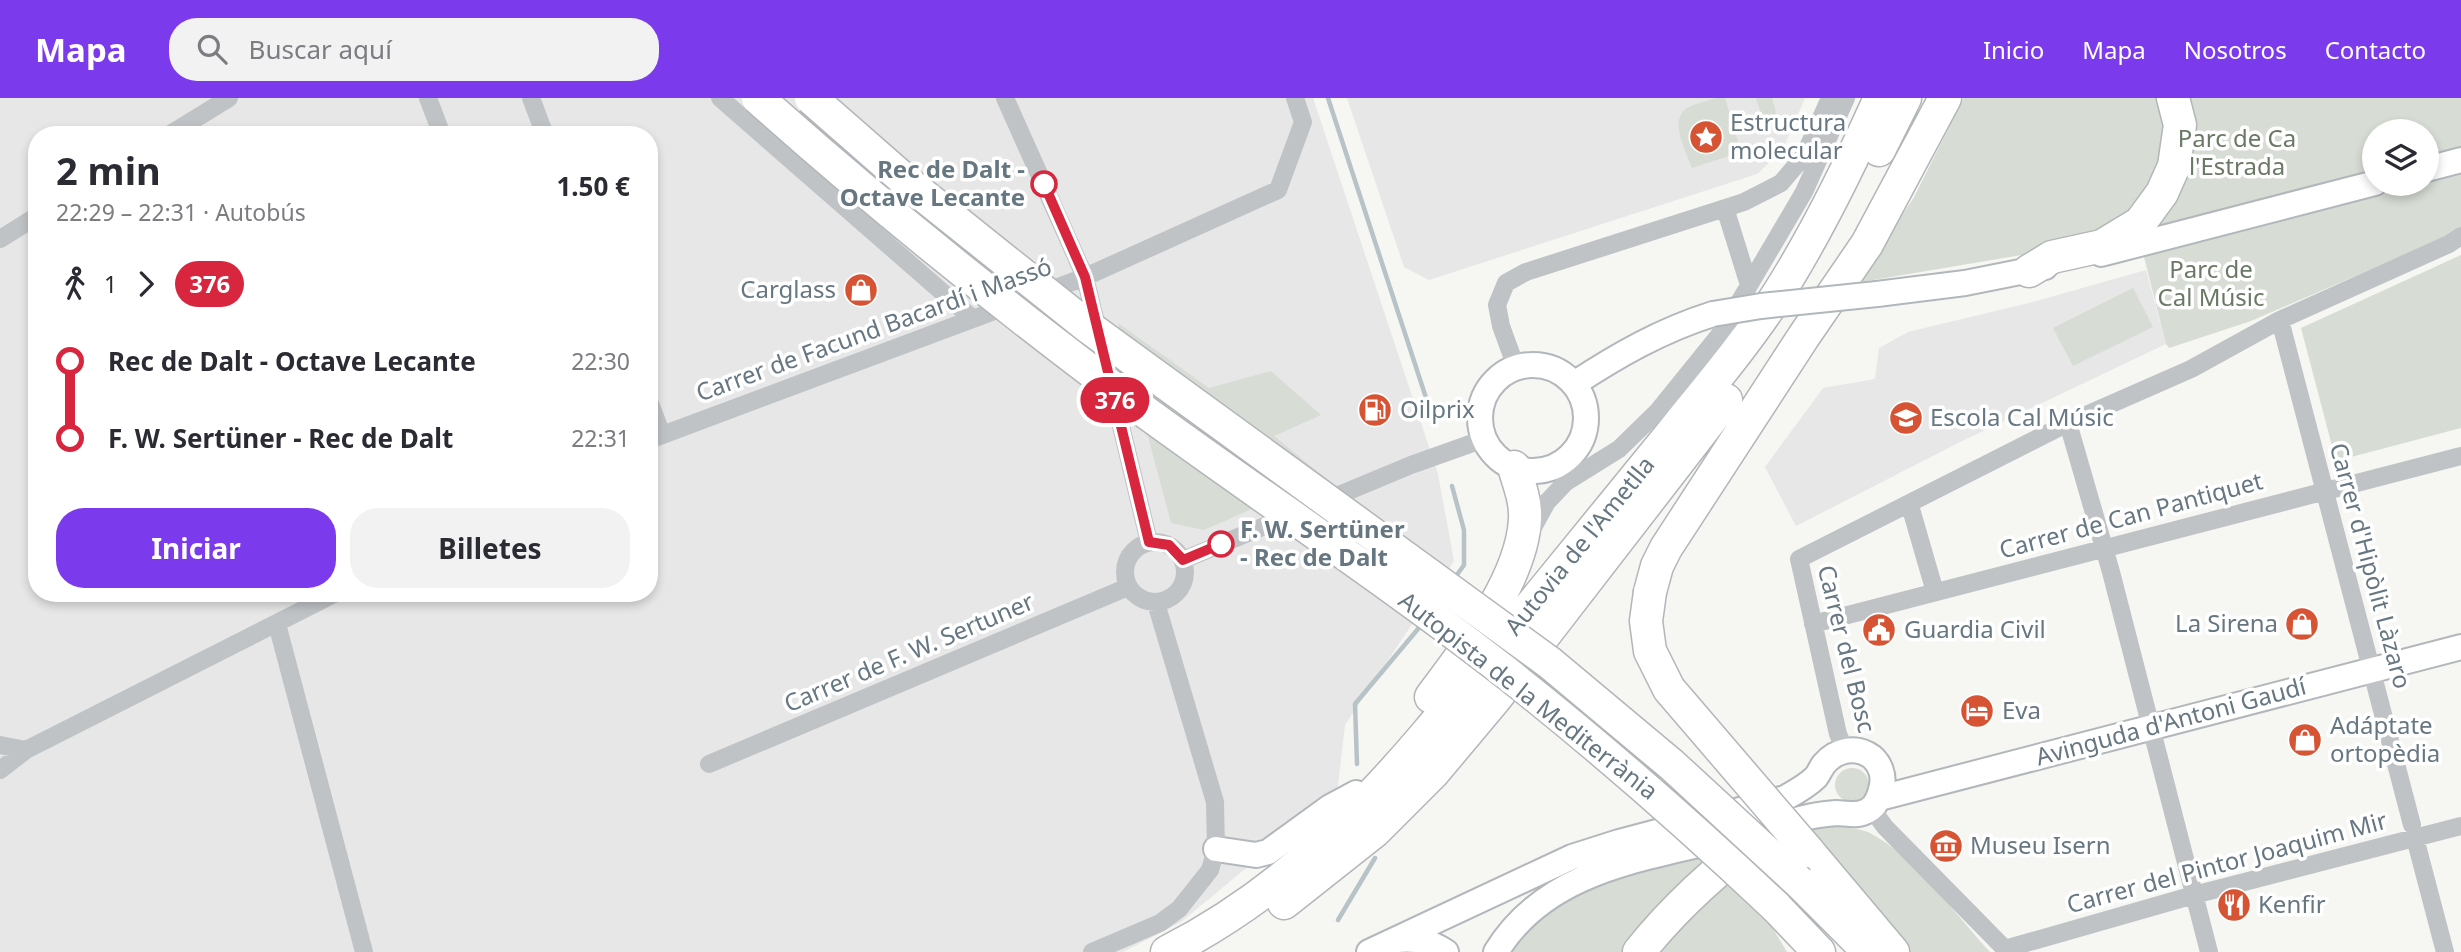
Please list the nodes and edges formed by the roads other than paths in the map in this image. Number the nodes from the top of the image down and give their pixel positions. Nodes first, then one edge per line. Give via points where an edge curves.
1 (229, 98) edge
2 (428, 98) edge
3 (531, 98) edge
4 (720, 98) edge
5 (758, 98) edge
6 (811, 98) edge
7 (1005, 98) edge
8 (1295, 98) edge
9 (1830, 98) edge
10 (1846, 98) edge
11 (1880, 98) edge
12 (1905, 98) edge
13 (2172, 98) edge
14 (1945, 100) edge
15 (184, 126) edge
16 (439, 126) edge
17 (542, 126) edge
18 (2461, 160) edge
19 (2439, 166) edge
20 (2362, 186) edge
21 (1725, 208) junction
22 (28, 222) edge
23 (2461, 236) edge
24 (0, 239) edge
25 (2029, 271) junction
26 (1085, 277) junction
27 (1749, 285) junction
28 (973, 319) junction
29 (2280, 320) junction
30 (1516, 367) junction
31 (1574, 384) junction
32 (2068, 424) junction
33 (658, 436) edge
34 (1484, 439) junction
35 (2461, 456) edge
36 (1514, 467) junction
37 (2325, 492) junction
38 (1911, 509) dead end
39 (1149, 542) junction
40 (2104, 548) junction
41 (1517, 557) junction
42 (1183, 560) junction
43 (1128, 587) junction
44 (1935, 592) junction
45 (319, 602) edge
46 (1156, 603) junction
47 (276, 624) junction
48 (1813, 624) junction
49 (2461, 634) edge
50 (2461, 647) edge
51 (2370, 664) junction
52 (2149, 720) junction
53 (0, 745) edge
54 (26, 750) junction
55 (1845, 750) junction
56 (709, 764) dead end
57 (0, 769) edge
58 (1818, 775) junction
59 (1356, 793) junction
60 (1879, 794) junction
61 (1840, 813) junction
62 (2461, 827) edge
63 (1771, 828) junction
64 (2414, 832) junction
65 (1216, 849) junction
66 (2194, 895) junction
67 (1775, 906) junction
68 (1395, 940) junction
69 (1209, 941) edge
70 (2006, 950) edge
71 (364, 952) edge
72 (1092, 952) edge
73 (1167, 952) edge
74 (1369, 952) edge
75 (1446, 952) edge
76 (1496, 952) edge
77 (1639, 952) edge
78 (1801, 952) edge
79 (1819, 952) edge
80 (1868, 952) edge
81 (1893, 952) edge
82 (2209, 952) edge
83 (2445, 952) edge

1 - 15 street
2 - 16 street
3 - 17 street
4 - 28 street
5 - 67 highway, Autopista de la Mediterrània, bridge via 1017,315 1503,671 1700,835
6 - 80 highway, Autopista de la Mediterrània, bridge via 908,183 1087,326 1550,663 1672,765
7 - 26 street
8 - 26 street, Carrer de Facund Bacardí i Massó via 1303,122 1279,190
9 - 21 street via 1804,156 1781,183
10 - 27 street via 1804,192
11 - 69 highway, Autovia de l'Ametlla via 1814,234 1777,295 1708,389 1378,791
12 - 69 highway, Autovia de l'Ametlla via 1824,258 1792,308 1495,699 1433,773 1375,831 1255,925
13 - 25 highway via 2180,125 2174,166 2162,193 2140,223 2102,246 2052,257
14 - 81 highway, bridge via 1867,244 1667,548 1657,566 1646,621 1650,650 1669,690
18 - 19 street
20 - 25 street
21 - 27 street
21 - 30 street via 1526,272 1506,283 1497,305
22 - 24 street
23 - 29 street
25 - 31 street, bridge via 1713,314 1642,342
26 - 28 street, Carrer de Facund Bacardí i Massó
26 - 39 street
27 - 41 street via 1721,333 1657,411 1619,449 1566,482 1548,502
28 - 33 street, Carrer de Facund Bacardí i Massó
29 - 32 street via 2191,369
29 - 37 street, Carrer d'Hipòlit Làzaro
30 - 31 street via 1537,364 1557,370
30 - 34 street via 1500,375 1484,396 1479,422
31 - 36 street via 1586,412 1585,428 1571,455 1544,469
32 - 40 street
32 - 48 street, Carrer del Bosc via 1798,559
34 - 36 street via 1491,451
34 - 42 street
35 - 37 street, Carrer de Can Pantiquet
36 - 41 highway via 1525,506
37 - 40 street, Carrer de Can Pantiquet
37 - 51 street, Carrer d'Hipòlit Làzaro
38 - 44 street
39 - 42 street via 1169,545
39 - 43 street via 1127,559
40 - 44 street, Carrer de Can Pantiquet
40 - 52 street
41 - 59 highway via 1491,610 1452,669
42 - 46 street via 1186,574 1181,588 1171,599
43 - 46 street via 1135,596
43 - 56 street, Carrer de F. W. Sertuner
44 - 48 street, Carrer de Can Pantiquet
45 - 47 street
46 - 65 street via 1215,802
47 - 54 street
47 - 71 street
48 - 55 street, Carrer del Bosc
49 - 51 street, Avinguda d'Antoni Gaudí
50 - 51 street, Avinguda d'Antoni Gaudí
51 - 52 street, Avinguda d'Antoni Gaudí
51 - 64 street, Carrer d'Hipòlit Làzaro
52 - 60 street, Avinguda d'Antoni Gaudí
52 - 66 street
53 - 54 street
54 - 57 street
55 - 58 street via 1824,764
55 - 60 street via 1871,757 1880,767
58 - 61 street via 1823,802
58 - 68 street via 1785,798 1572,858
59 - 65 street via 1268,852 1256,855
59 - 69 highway
60 - 61 street via 1864,813
60 - 70 street via 1877,816 1885,827
61 - 63 street
62 - 64 street, Carrer del Pintor Joaquim Mir
63 - 76 street via 1613,866 1567,884 1528,914
63 - 77 highway via 1670,915
64 - 66 street, Carrer del Pintor Joaquim Mir
64 - 83 street, Carrer d'Hipòlit Làzaro
65 - 72 street via 1210,870 1179,909 1160,923
66 - 70 street, Carrer del Pintor Joaquim Mir
66 - 82 street
67 - 78 highway
67 - 79 highway, Autopista de la Mediterrània
68 - 74 street
68 - 75 street via 1418,939
69 - 73 highway, Autovia de l'Ametlla

